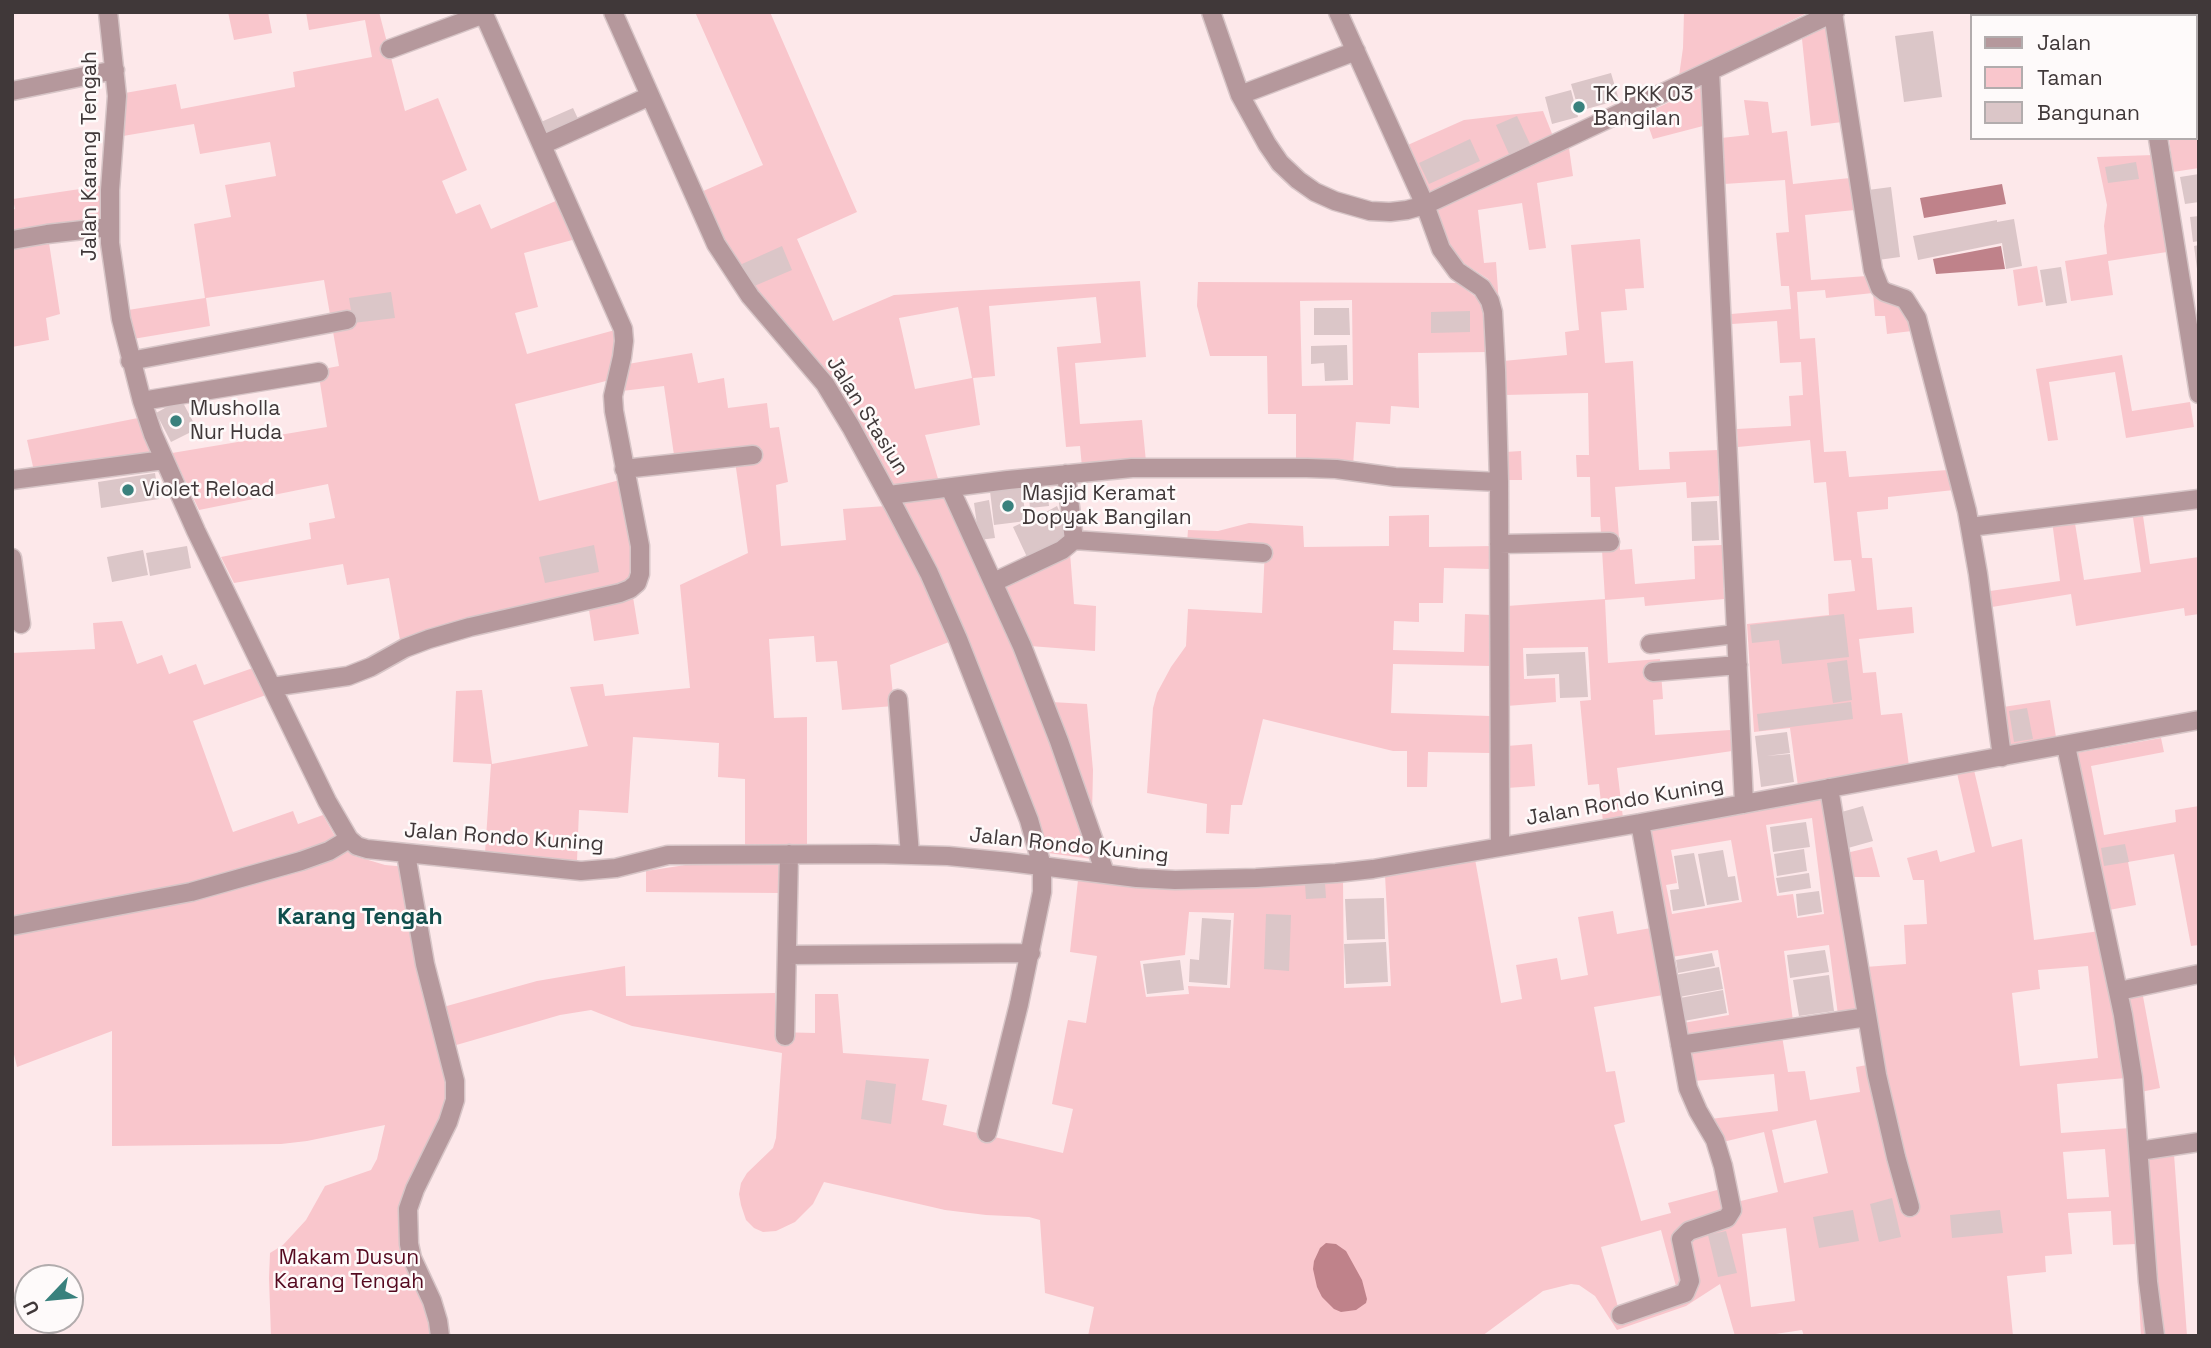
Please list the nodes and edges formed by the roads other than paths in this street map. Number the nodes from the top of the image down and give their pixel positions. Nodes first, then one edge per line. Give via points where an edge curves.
1 (108, 12) edge
2 (613, 12) edge
3 (1211, 12) edge
4 (1338, 12) edge
5 (484, 13) edge
6 (1834, 13) edge
7 (390, 49) dead end
8 (1356, 51) junction
9 (115, 70) junction
10 (1710, 71) junction
11 (12, 91) edge
12 (1240, 95) junction
13 (650, 96) junction
14 (2158, 140) edge
15 (542, 145) junction
16 (1425, 205) junction
17 (110, 227) junction
18 (12, 240) edge
19 (346, 320) dead end
20 (130, 361) junction
21 (319, 372) dead end
22 (2199, 394) edge
23 (142, 401) junction
24 (753, 455) dead end
25 (164, 460) junction
26 (624, 469) junction
27 (1066, 474) junction
28 (12, 480) edge
29 (1499, 482) junction
30 (950, 488) junction
31 (889, 495) junction
32 (2199, 499) edge
33 (1970, 527) junction
34 (1074, 540) junction
35 (1610, 542) dead end
36 (1499, 544) junction
37 (1263, 553) dead end
38 (12, 558) edge
39 (994, 582) junction
40 (21, 624) dead end
41 (1736, 634) junction
42 (1650, 644) dead end
43 (1738, 665) junction
44 (1653, 672) dead end
45 (272, 687) junction
46 (898, 699) dead end
47 (2199, 720) edge
48 (2066, 746) junction
49 (2002, 757) junction
50 (1829, 789) junction
51 (1744, 804) junction
52 (1640, 823) junction
53 (349, 839) junction
54 (1500, 846) junction
55 (789, 853) junction
56 (406, 854) junction
57 (910, 855) junction
58 (1042, 866) junction
59 (1105, 873) junction
60 (12, 926) edge
61 (1031, 953) junction
62 (786, 956) junction
63 (2199, 974) edge
64 (2119, 991) junction
65 (1867, 1017) junction
66 (785, 1036) dead end
67 (1680, 1045) junction
68 (987, 1133) dead end
69 (2199, 1142) edge
70 (2139, 1151) junction
71 (1910, 1207) dead end
72 (1621, 1315) dead end
73 (440, 1336) edge
74 (2155, 1336) edge

1 - 9 street, Jalan Karang Tengah
2 - 13 street, Jalan Stasiun
3 - 12 street
4 - 8 street
5 - 7 street
5 - 15 street
6 - 10 street
6 - 33 street via 1873,270 1880,288 1905,299 1917,318
8 - 12 street
8 - 16 street
9 - 11 street
9 - 17 street, Jalan Karang Tengah
10 - 16 street
10 - 41 street
12 - 16 street via 1280,163 1315,191 1370,211
13 - 15 street
13 - 31 street, Jalan Stasiun via 729,267 825,384
14 - 22 street
15 - 26 street via 623,329 613,396
16 - 29 street via 1448,260 1482,288 1490,301
17 - 18 street
17 - 20 street, Jalan Karang Tengah
19 - 20 street
20 - 23 street, Jalan Karang Tengah
21 - 23 street
23 - 25 street, Jalan Karang Tengah
24 - 26 street
25 - 28 street
25 - 45 street
26 - 45 street via 642,563 631,589 429,639 348,676
27 - 29 street via 1132,468 1307,468
27 - 30 street
27 - 34 street
29 - 36 street
30 - 31 street
30 - 39 street
31 - 58 street, Jalan Stasiun via 963,652 1030,820
32 - 33 street
33 - 49 street
34 - 37 street
34 - 39 street
35 - 36 street
36 - 54 street
38 - 40 street
39 - 59 street via 1054,729
41 - 42 street
41 - 43 street
43 - 44 street
43 - 51 street
45 - 53 street
46 - 57 street
47 - 48 street, Jalan Rondo Kuning
48 - 49 street, Jalan Rondo Kuning
48 - 64 street
49 - 50 street, Jalan Rondo Kuning
50 - 51 street, Jalan Rondo Kuning
50 - 65 street
51 - 52 street, Jalan Rondo Kuning
52 - 54 street, Jalan Rondo Kuning
52 - 67 street
53 - 56 street, Jalan Rondo Kuning via 366,849
53 - 60 street via 301,861 215,886
54 - 59 street, Jalan Rondo Kuning via 1312,875 1175,880
55 - 56 street, Jalan Rondo Kuning via 668,855 581,871
55 - 57 street, Jalan Rondo Kuning
55 - 62 street
56 - 73 street via 425,964 455,1081 448,1122 408,1209 409,1244 439,1321
57 - 58 street, Jalan Rondo Kuning
58 - 59 street, Jalan Rondo Kuning
58 - 61 street, Jalan Stasiun
61 - 62 street
61 - 68 street, Jalan Stasiun
62 - 66 street
63 - 64 street
64 - 70 street
65 - 67 street
65 - 71 street via 1885,1114
67 - 72 street via 1692,1100 1715,1140 1732,1210 1727,1218 1684,1235 1681,1245 1690,1282 1685,1293
69 - 70 street
70 - 74 street

